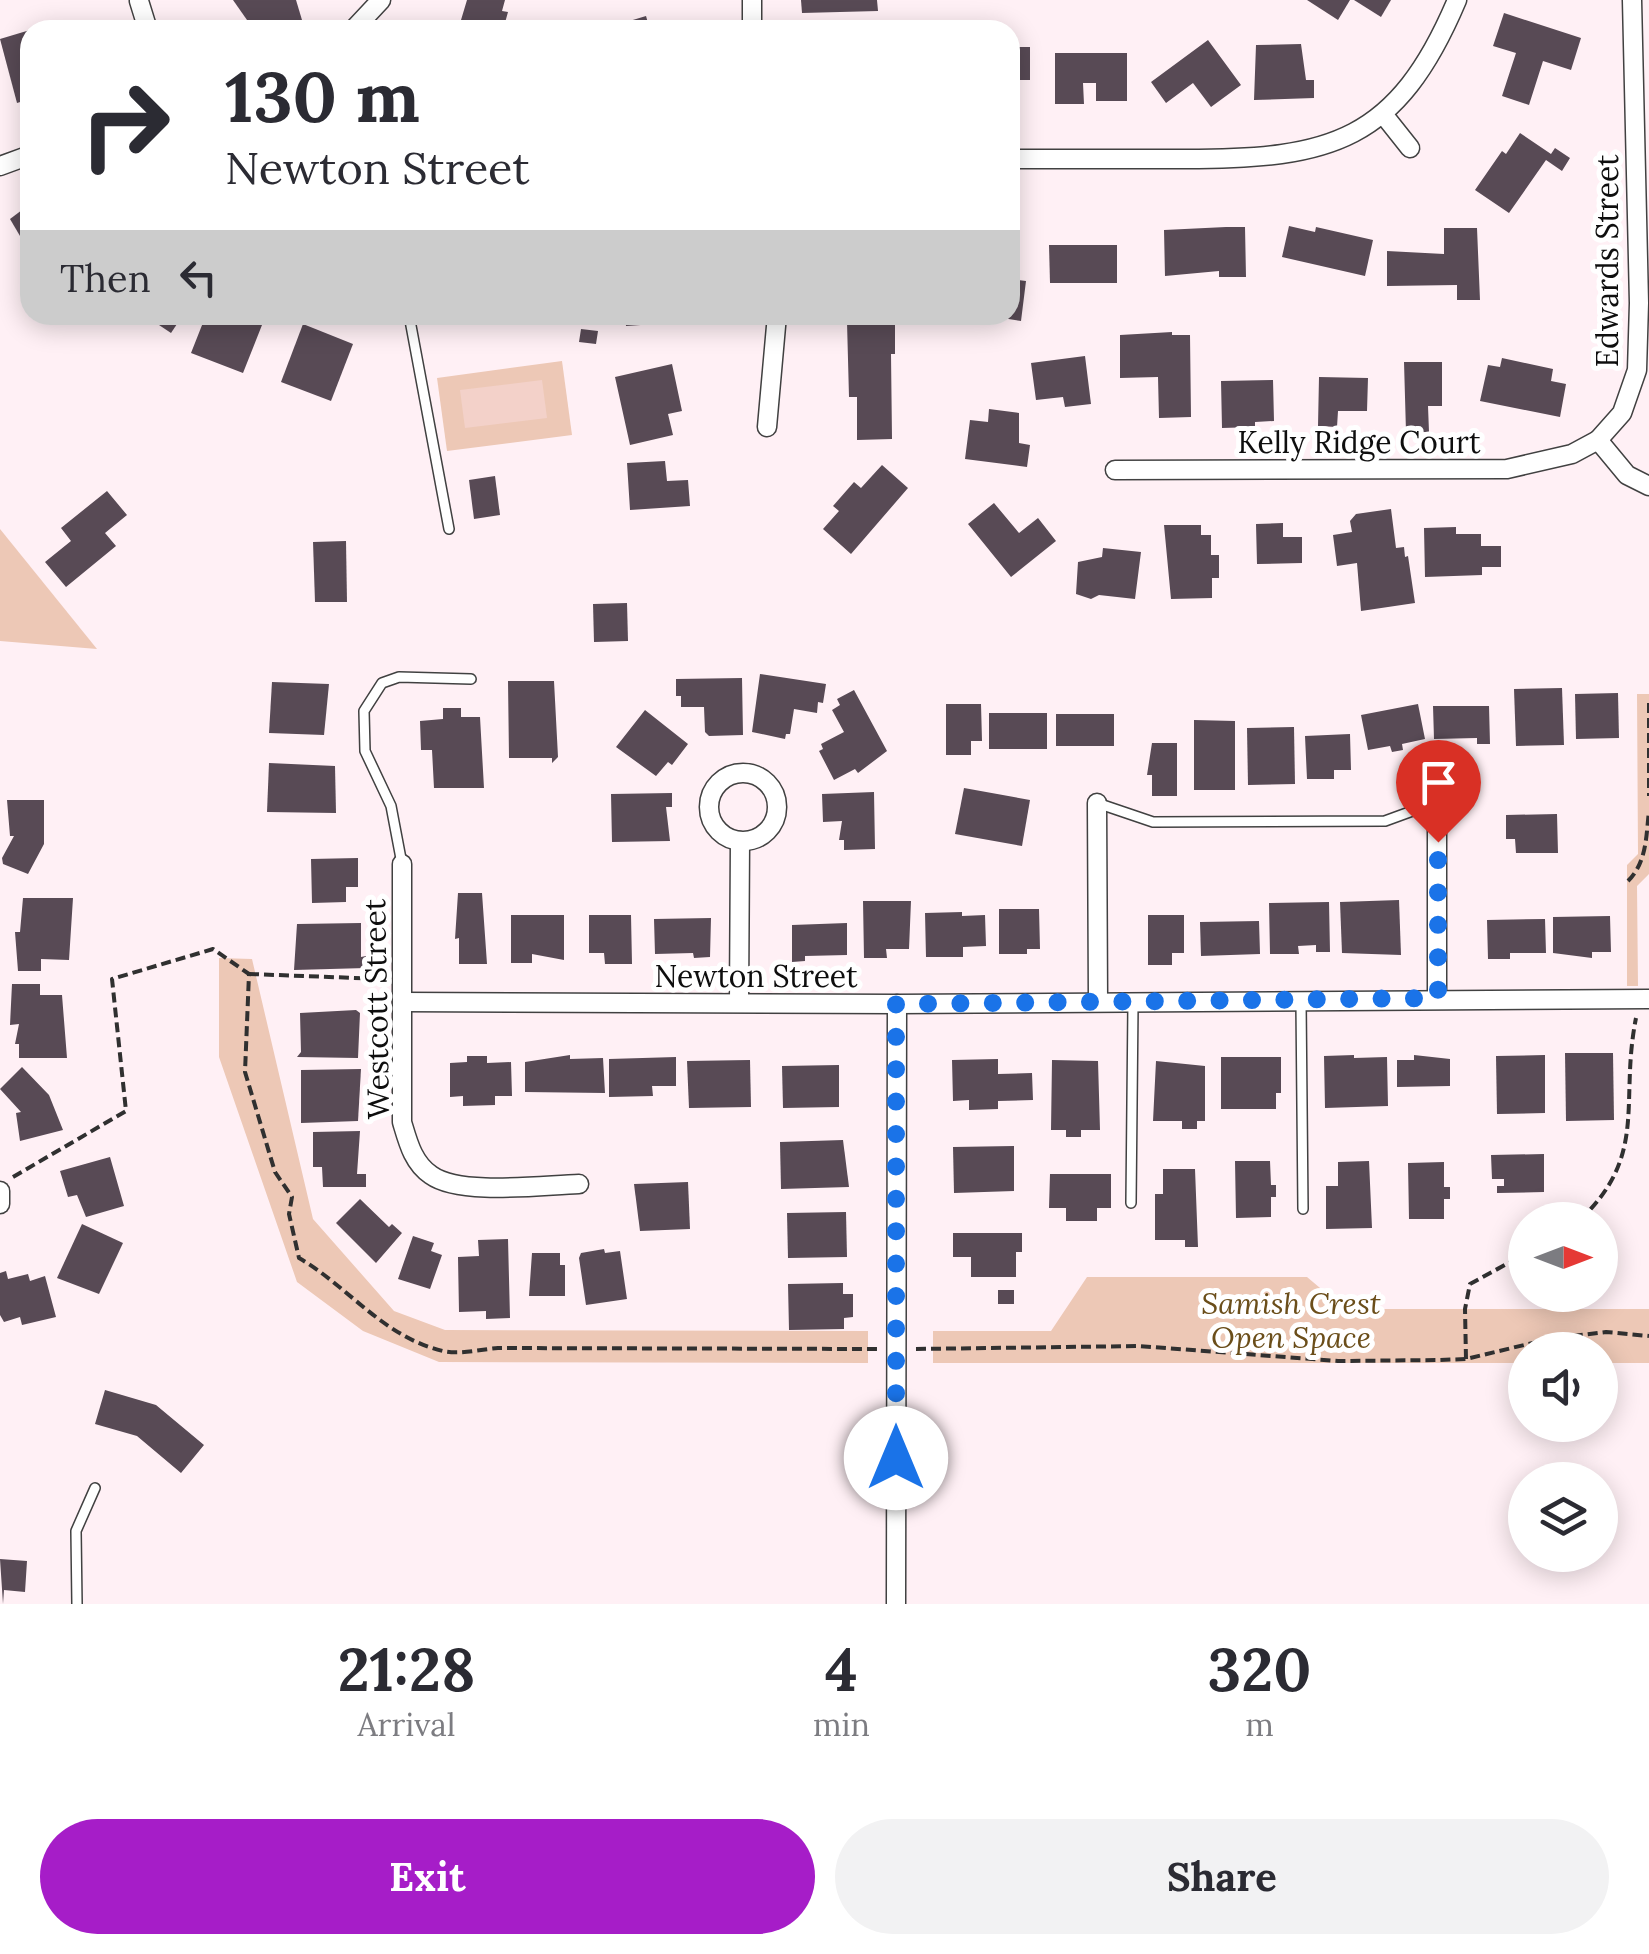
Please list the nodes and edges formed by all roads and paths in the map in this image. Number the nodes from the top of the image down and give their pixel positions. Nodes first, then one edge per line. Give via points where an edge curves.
1 (381, 0) edge
2 (1457, 0) edge
3 (1632, 0) edge
4 (362, 20) edge
5 (1383, 114) junction
6 (1410, 148) dead end
7 (1020, 159) edge
8 (1644, 303) edge
9 (411, 325) edge
10 (777, 325) edge
11 (766, 427) dead end
12 (1598, 440) junction
13 (1115, 470) dead end
14 (1649, 486) edge
15 (449, 529) dead end
16 (471, 679) dead end
17 (1649, 703) edge
18 (1649, 796) edge
19 (1438, 802) joint
20 (1098, 803) joint
21 (1649, 811) edge
22 (740, 841) dead end
23 (1642, 861) junction
24 (1649, 862) edge
25 (402, 864) joint
26 (1628, 881) dead end
27 (249, 974) junction
28 (403, 979) junction
29 (1438, 998) junction
30 (1301, 999) junction
31 (1648, 999) edge
32 (1098, 1000) junction
33 (1133, 1001) junction
34 (402, 1002) junction
35 (739, 1002) junction
36 (896, 1004) junction
37 (578, 1184) dead end
38 (0, 1188) edge
39 (1597, 1202) edge
40 (0, 1204) edge
41 (1131, 1204) dead end
42 (1304, 1210) dead end
43 (1508, 1263) edge
44 (1649, 1336) edge
45 (896, 1349) junction
46 (1466, 1359) junction
47 (94, 1488) dead end
48 (77, 1604) edge
49 (896, 1604) edge

1 - 4 street
2 - 5 street via 1421,70
3 - 8 street, Edwards Street
5 - 6 street
5 - 7 street via 1324,146 1273,158
8 - 12 street, Edwards Street via 1630,398
9 - 15 lane
10 - 11 street
12 - 13 street, Kelly Ridge Court via 1572,454 1507,468
12 - 14 street via 1627,475
16 - 25 lane via 399,676 382,683 364,711 365,751 391,806
17 - 18 path
19 - 20 lane via 1384,821 1211,822 1153,822
19 - 29 street
20 - 32 street
21 - 23 path
22 - 35 street
23 - 24 path
23 - 26 path
25 - 28 street, Westcott Street
27 - 28 path
27 - 38 path via 213,949 112,979 126,1111
27 - 45 path via 245,1072 276,1172 292,1197 299,1258 392,1330 446,1352
28 - 34 street, Westcott Street
29 - 30 street, Newton Street
29 - 31 street, Newton Street
30 - 33 street, Newton Street
30 - 42 lane
31 - 39 path via 1635,1021 1632,1130 1622,1176
32 - 33 street, Newton Street
32 - 36 street, Newton Street
33 - 41 lane
34 - 35 street, Newton Street
34 - 37 street, Westcott Street via 402,1122 412,1155 432,1177 464,1186
35 - 36 street, Newton Street
36 - 45 street
38 - 40 street
43 - 46 path via 1470,1284
44 - 46 path via 1606,1332 1550,1339
45 - 46 path via 1139,1346 1338,1361
45 - 49 street
47 - 48 lane via 76,1530

